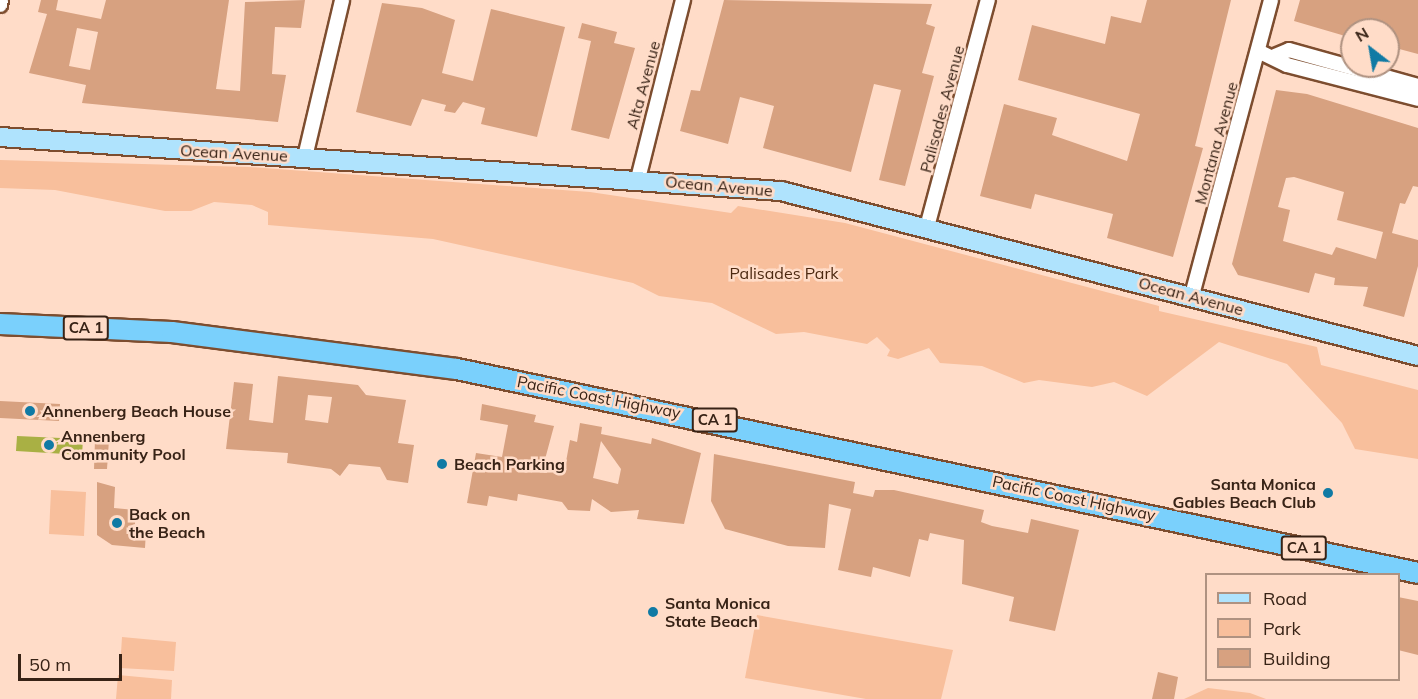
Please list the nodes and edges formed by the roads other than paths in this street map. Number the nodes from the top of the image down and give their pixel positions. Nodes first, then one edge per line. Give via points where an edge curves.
1 (1, 0) edge
2 (342, 0) edge
3 (683, 0) edge
4 (988, 0) edge
5 (1271, 0) edge
6 (0, 5) edge
7 (1258, 51) junction
8 (1390, 85) junction
9 (1418, 86) edge
10 (1418, 99) edge
11 (0, 138) edge
12 (305, 157) junction
13 (638, 179) junction
14 (927, 227) junction
15 (1192, 295) junction
16 (0, 324) edge
17 (1418, 356) edge
18 (1418, 573) edge

1 - 6 street
2 - 12 street
3 - 13 street, Alta Avenue
4 - 14 street, Palisades Avenue
5 - 7 street, Montana Avenue
7 - 8 street via 1287,65
7 - 15 street, Montana Avenue
8 - 9 street
8 - 10 street
11 - 12 main road, Ocean Avenue
12 - 13 main road, Ocean Avenue
13 - 14 main road, Ocean Avenue via 781,191
14 - 15 main road, Ocean Avenue
15 - 17 main road, Ocean Avenue
16 - 18 highway, Pacific Coast Highway / CA 1 via 172,332 457,369

